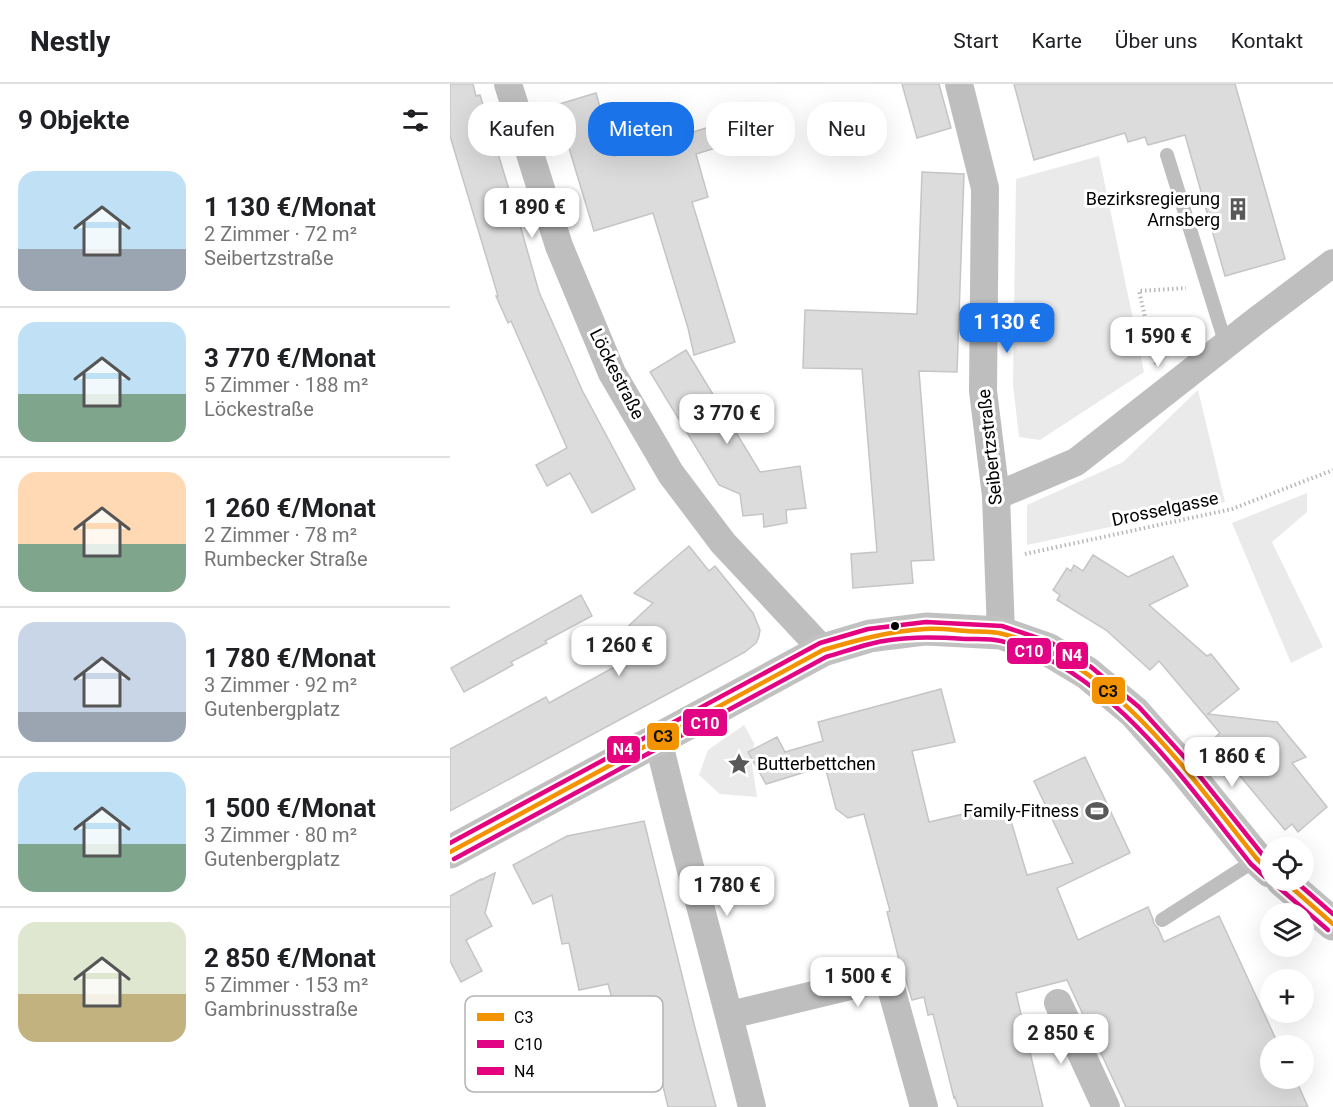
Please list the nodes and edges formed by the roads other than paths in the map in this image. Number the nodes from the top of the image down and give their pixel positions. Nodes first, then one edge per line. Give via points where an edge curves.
1 (508, 84) edge
2 (959, 84) edge
3 (1167, 155) dead end
4 (1333, 263) edge
5 (1226, 345) junction
6 (996, 496) junction
7 (1001, 633) junction
8 (823, 650) junction
9 (658, 739) junction
10 (450, 852) edge
11 (1260, 860) edge
12 (1260, 867) edge
13 (1295, 891) edge
14 (1162, 920) dead end
15 (1333, 924) edge
16 (1058, 1004) dead end
17 (730, 1016) junction
18 (752, 1107) edge
19 (924, 1107) edge
20 (1106, 1107) edge

1 - 8 street, Löckestraße via 559,246 612,373 670,474 723,543
2 - 6 street, Seibertzstraße via 985,188 983,391
3 - 5 lane
4 - 5 street
5 - 6 street via 1076,462
6 - 7 street, Seibertzstraße
7 - 8 street via 926,629 870,636
7 - 11 street via 1047,650 1088,673 1134,712
8 - 9 street
9 - 10 street
9 - 17 street
12 - 14 lane
13 - 15 street
16 - 20 street
17 - 18 street
17 - 19 street via 888,977

